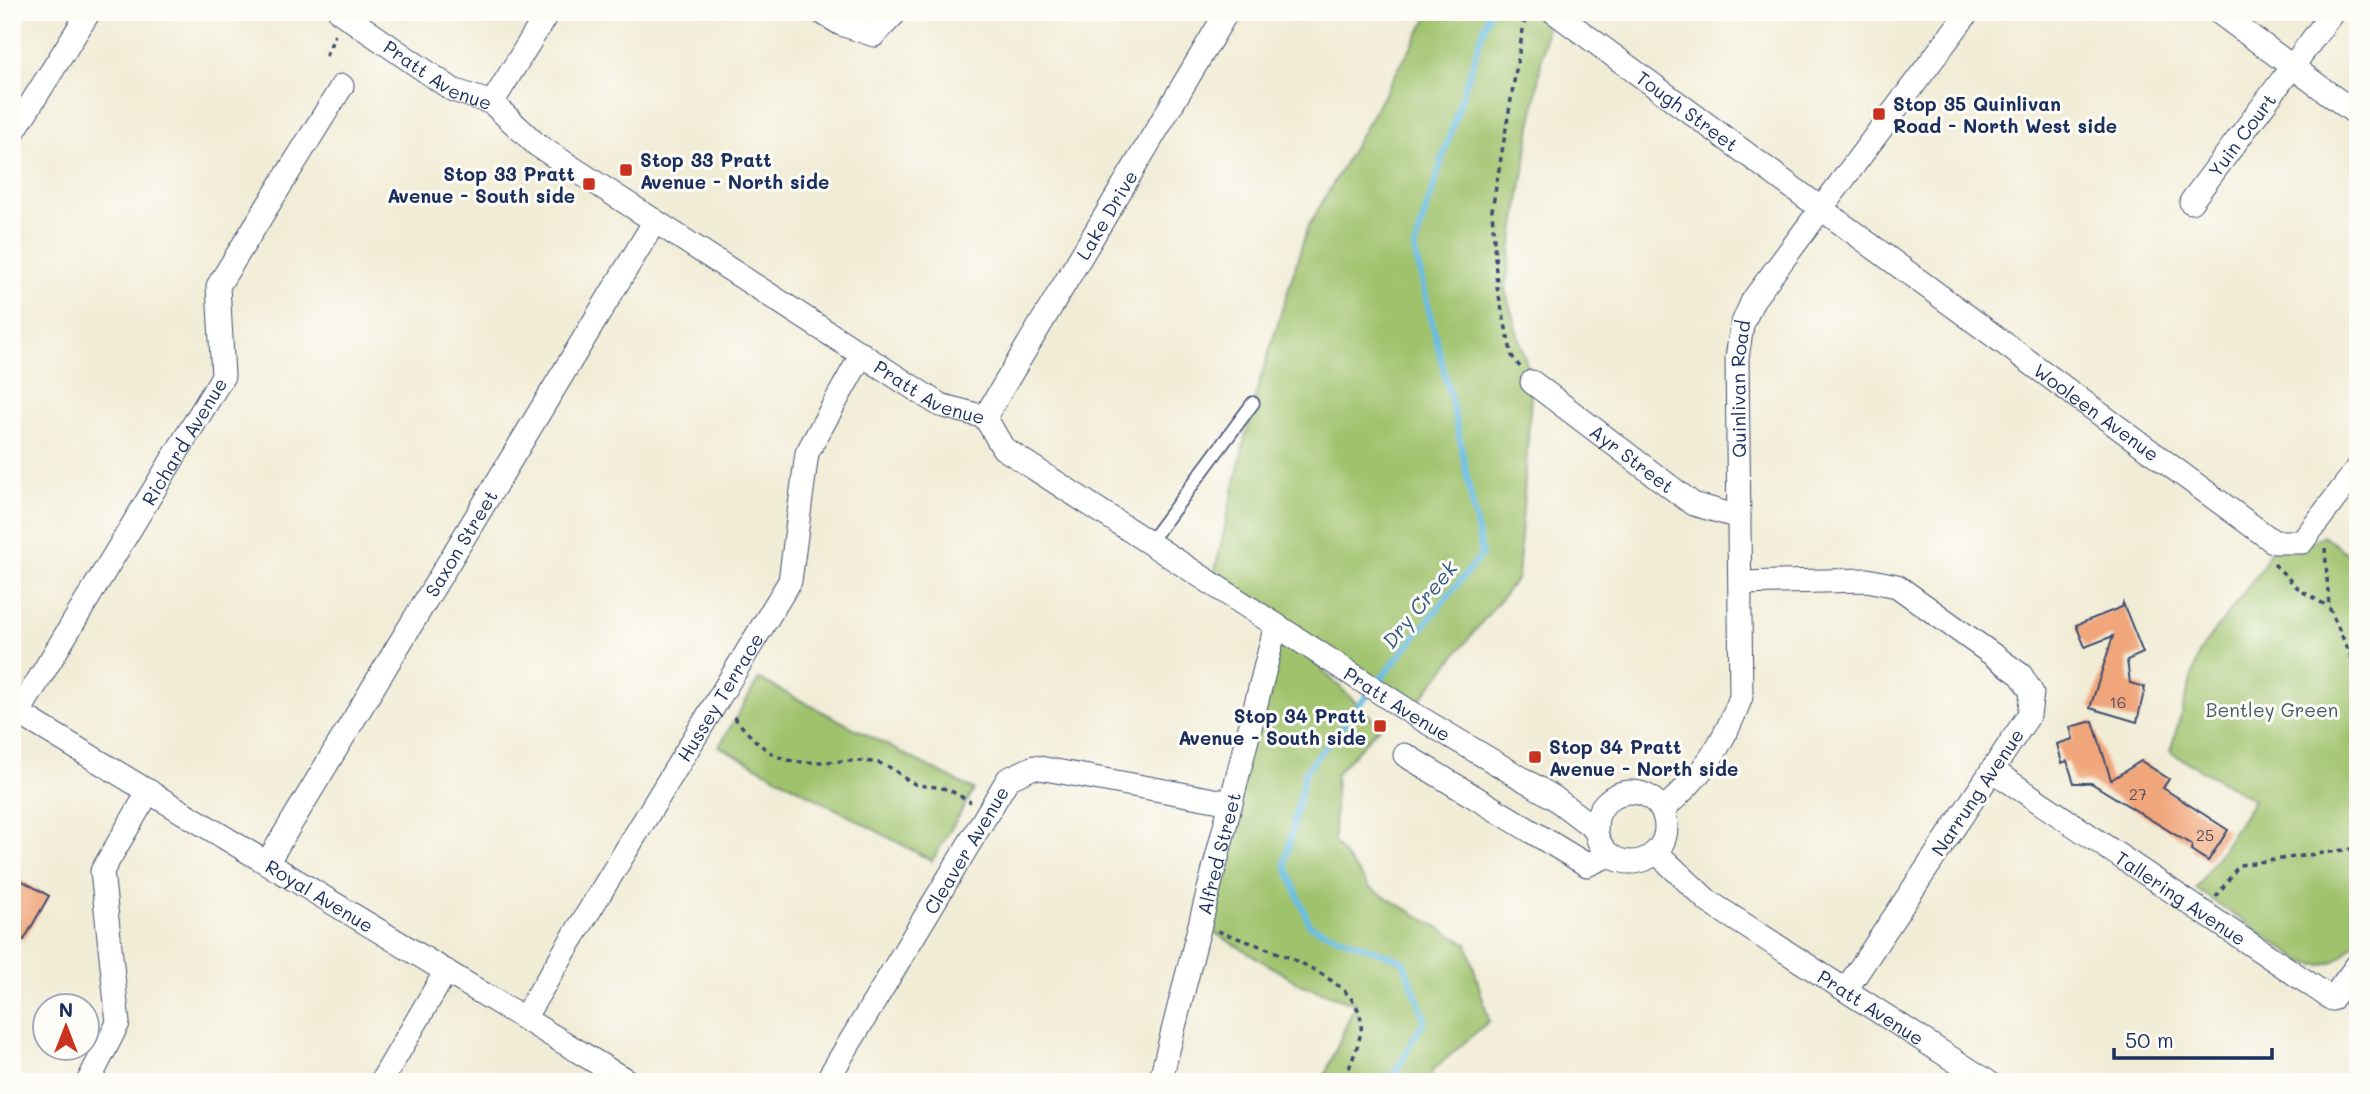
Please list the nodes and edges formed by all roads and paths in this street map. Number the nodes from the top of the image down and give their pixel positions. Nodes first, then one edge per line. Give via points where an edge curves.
1 (89, 12) edge
2 (548, 12) edge
3 (821, 12) edge
4 (896, 12) edge
5 (1227, 12) edge
6 (1526, 12) edge
7 (1554, 12) edge
8 (1968, 12) edge
9 (2218, 12) edge
10 (2333, 12) edge
11 (338, 22) edge
12 (326, 56) dead end
13 (2292, 67) junction
14 (342, 86) dead end
15 (492, 103) junction
16 (2358, 115) edge
17 (12, 134) edge
18 (2191, 202) dead end
19 (1820, 210) junction
20 (655, 221) junction
21 (862, 354) junction
22 (1532, 382) joint
23 (1253, 403) dead end
24 (985, 417) junction
25 (2358, 468) edge
26 (1739, 517) junction
27 (2324, 539) dead end
28 (1149, 543) junction
29 (2286, 561) dead end
30 (1740, 583) junction
31 (2329, 607) junction
32 (1276, 625) junction
33 (2358, 672) edge
34 (715, 704) junction
35 (15, 710) edge
36 (1405, 755) dead end
37 (1992, 770) junction
38 (149, 791) junction
39 (1231, 803) junction
40 (1662, 810) junction
41 (989, 811) junction
42 (1599, 818) junction
43 (2358, 848) edge
44 (1656, 852) junction
45 (1609, 855) junction
46 (267, 863) junction
47 (2204, 913) junction
48 (1200, 924) junction
49 (2358, 964) edge
50 (446, 971) junction
51 (1847, 988) junction
52 (524, 1018) junction
53 (1977, 1079) edge
54 (88, 1082) edge
55 (381, 1082) edge
56 (629, 1082) edge
57 (826, 1082) edge
58 (1160, 1082) edge
59 (1344, 1082) edge

1 - 17 street
2 - 15 street
3 - 4 street via 874,35
5 - 24 street, Lake Drive
6 - 22 path via 1492,210 1497,287 1512,356
7 - 19 street, Tough Street
8 - 19 street, Quinlivan Road
9 - 13 street
10 - 13 street, Yuin Court
11 - 12 path
11 - 15 street, Pratt Avenue via 453,90
13 - 16 street
13 - 18 street, Yuin Court
14 - 35 street, Richard Avenue via 218,286 223,376
15 - 20 street, Pratt Avenue via 537,145
19 - 25 street, Wooleen Avenue via 2274,541 2302,541
19 - 26 street, Quinlivan Road via 1753,300 1742,325 1737,358
20 - 21 street, Pratt Avenue
20 - 46 street, Saxon Street
21 - 24 street, Pratt Avenue via 940,405
21 - 34 street, Hussey Terrace via 807,453 790,581
22 - 26 street, Ayr Street via 1693,504
23 - 28 lane
24 - 28 street, Pratt Avenue via 1003,448
26 - 30 street, Quinlivan Road
27 - 31 path
28 - 32 street, Pratt Avenue
29 - 31 path via 2273,562 2300,590
30 - 37 street, Narrung Avenue via 1867,580 1897,586 2021,675 2032,693 2029,715
30 - 40 street, Quinlivan Road via 1741,696 1728,733 1694,782
31 - 33 path
32 - 39 street, Alfred Street
32 - 42 street, Pratt Avenue via 1410,712 1553,797
34 - 41 path via 732,715 759,747 777,757 805,765 874,762 890,766 914,783 944,788
34 - 52 street, Hussey Terrace
35 - 38 street, Royal Avenue
36 - 45 street, Pratt Avenue via 1587,865
37 - 47 street, Tallering Avenue
37 - 51 street, Narrung Avenue
38 - 46 street, Royal Avenue
38 - 54 street via 103,871 118,1023
39 - 41 street, Cleaver Avenue via 1034,767 1008,779
39 - 48 street, Alfred Street
40 - 42 street via 1642,793 1624,792 1615,795
40 - 44 street via 1665,835
41 - 57 street, Cleaver Avenue
42 - 45 street via 1598,841
43 - 47 path via 2239,865
44 - 45 street via 1633,862
44 - 51 street, Pratt Avenue via 1709,902
46 - 50 street, Royal Avenue
47 - 49 street, Tallering Avenue via 2332,999
48 - 58 street, Alfred Street
48 - 59 path via 1310,967 1346,994 1355,1004 1362,1029
50 - 52 street, Royal Avenue
50 - 55 street
51 - 53 street, Pratt Avenue
52 - 56 street, Royal Avenue

